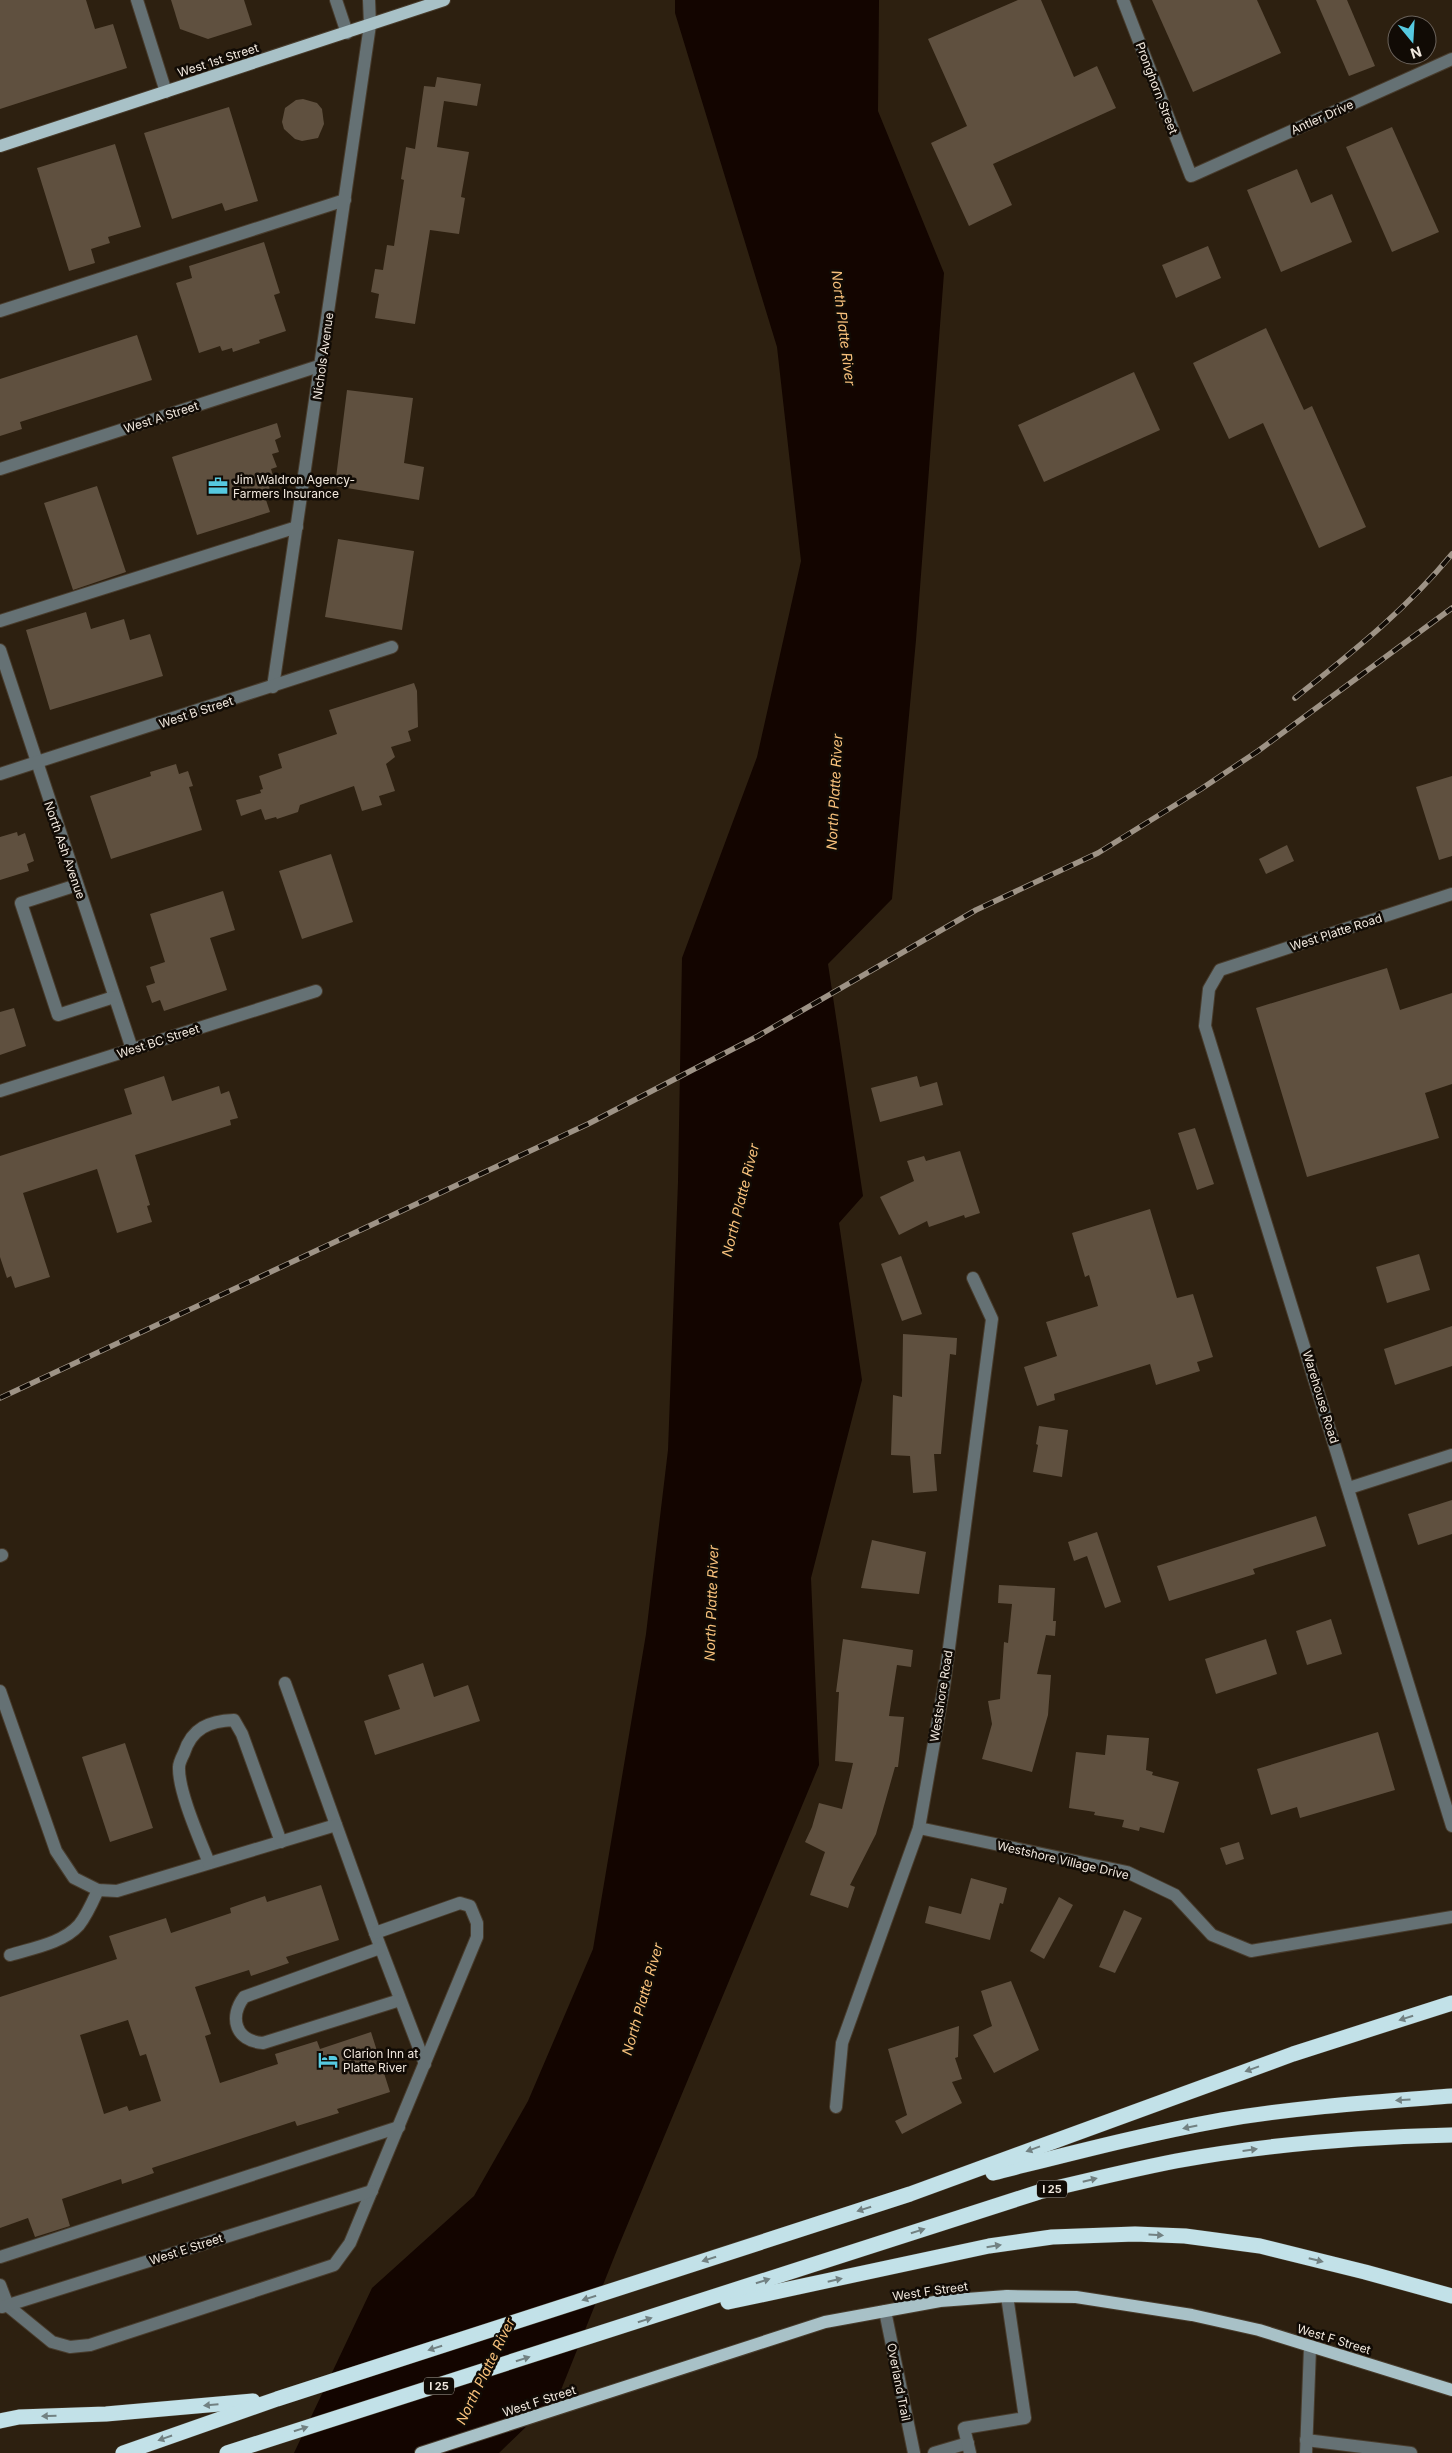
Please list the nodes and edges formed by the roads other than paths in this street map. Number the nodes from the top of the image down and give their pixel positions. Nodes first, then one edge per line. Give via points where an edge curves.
1 (137, 0) edge
2 (336, 0) edge
3 (369, 0) edge
4 (444, 0) edge
5 (1123, 0) edge
6 (370, 25) junction
7 (346, 33) junction
8 (1452, 59) edge
9 (166, 92) junction
10 (0, 146) edge
11 (1191, 176) joint
12 (345, 200) junction
13 (0, 311) edge
14 (322, 365) junction
15 (0, 469) edge
16 (297, 527) junction
17 (0, 621) edge
18 (392, 647) dead end
19 (0, 650) edge
20 (273, 687) junction
21 (36, 763) junction
22 (0, 774) edge
23 (77, 885) junction
24 (1452, 894) edge
25 (1220, 970) joint
26 (316, 991) dead end
27 (114, 997) junction
28 (132, 1049) junction
29 (0, 1091) edge
30 (973, 1278) dead end
31 (1452, 1454) edge
32 (1349, 1488) junction
33 (285, 1683) dead end
34 (0, 1691) edge
35 (336, 1825) junction
36 (1452, 1826) edge
37 (919, 1828) junction
38 (281, 1842) junction
39 (209, 1863) junction
40 (98, 1890) junction
41 (1452, 1917) edge
42 (374, 1933) junction
43 (380, 1948) junction
44 (10, 1955) dead end
45 (400, 2000) junction
46 (1452, 2003) edge
47 (425, 2064) junction
48 (1452, 2096) edge
49 (836, 2107) dead end
50 (399, 2127) junction
51 (1452, 2135) edge
52 (372, 2191) junction
53 (910, 2194) junction
54 (0, 2257) edge
55 (0, 2285) edge
56 (1007, 2296) junction
57 (1452, 2296) edge
58 (4, 2307) edge
59 (885, 2311) junction
60 (667, 2313) junction
61 (1310, 2348) junction
62 (1452, 2390) edge
63 (277, 2399) junction
64 (0, 2420) edge
65 (1306, 2440) junction
66 (1334, 2444) junction
67 (969, 2448) edge
68 (123, 2453) edge
69 (228, 2453) edge
70 (422, 2453) edge
71 (914, 2453) edge
72 (934, 2453) edge
73 (1306, 2453) edge
74 (1348, 2453) edge
75 (1411, 2453) edge

1 - 9 street
2 - 7 street
3 - 6 street, Nichols Avenue
4 - 6 main road, West 1st Street
5 - 11 street, Pronghorn Street
6 - 7 main road, West 1st Street
6 - 12 street, Nichols Avenue
7 - 9 main road, West 1st Street
8 - 11 street, Antler Drive
9 - 10 main road, West 1st Street
12 - 13 street
12 - 14 street, Nichols Avenue
14 - 15 street, West A Street
14 - 16 street, Nichols Avenue
16 - 17 street
16 - 20 street, Nichols Avenue
18 - 20 street, West B Street
19 - 21 street, North Ash Avenue
20 - 21 street, West B Street
21 - 22 street, West B Street
21 - 23 street, North Ash Avenue
23 - 27 street, North Ash Avenue
23 - 27 street via 21,903 58,1015
24 - 25 street, West Platte Road
25 - 32 street, Warehouse Road via 1209,989 1206,1026
26 - 28 street, West BC Street
27 - 28 street, North Ash Avenue
28 - 29 street, West BC Street
30 - 37 street, Westshore Road via 992,1319 944,1686
31 - 32 street
32 - 36 street, Warehouse Road
33 - 35 street
34 - 40 street via 56,1851 74,1878
35 - 38 street
35 - 42 street
37 - 41 street, Westshore Village Drive via 1127,1872 1175,1895 1212,1934 1251,1951
37 - 49 street, Westshore Road via 842,2043
38 - 39 street
38 - 39 street via 242,1734 234,1720 216,1721 201,1726 187,1744 179,1767 187,1803
39 - 40 street via 116,1891
40 - 44 street via 80,1924 69,1933
42 - 43 street
42 - 47 street via 460,1903 470,1906 477,1923 477,1938
43 - 45 street
43 - 45 street via 244,1997 236,2008 238,2030 253,2042 263,2043
45 - 47 street
46 -> 53 highway via 1294,2054
47 - 50 street
48 -> 53 highway, I 25 via 1333,2105 1222,2120 1095,2147
50 - 52 street
50 - 54 street
60 -> 51 highway, I 25 via 955,2218 1108,2175 1254,2149
52 - 58 street, West E Street
52 - 58 street via 350,2244 334,2265 90,2345 70,2347 52,2342
53 -> 63 highway, I 25
55 - 58 street
56 - 59 main road, West F Street via 940,2301
56 - 61 main road, West F Street via 1076,2296 1145,2306 1259,2330
56 - 67 street via 1025,2418 964,2428
60 -> 57 highway via 989,2246 1052,2237 1135,2234 1185,2236 1260,2246
59 - 70 main road, West F Street via 825,2322
59 - 71 street, Overland Trail
69 -> 60 highway, I 25
61 - 62 main road, West F Street
61 - 65 street
63 -> 64 highway
63 -> 68 highway, I 25
65 - 66 street
65 - 73 street
66 - 74 street
66 - 75 street
67 - 72 street

